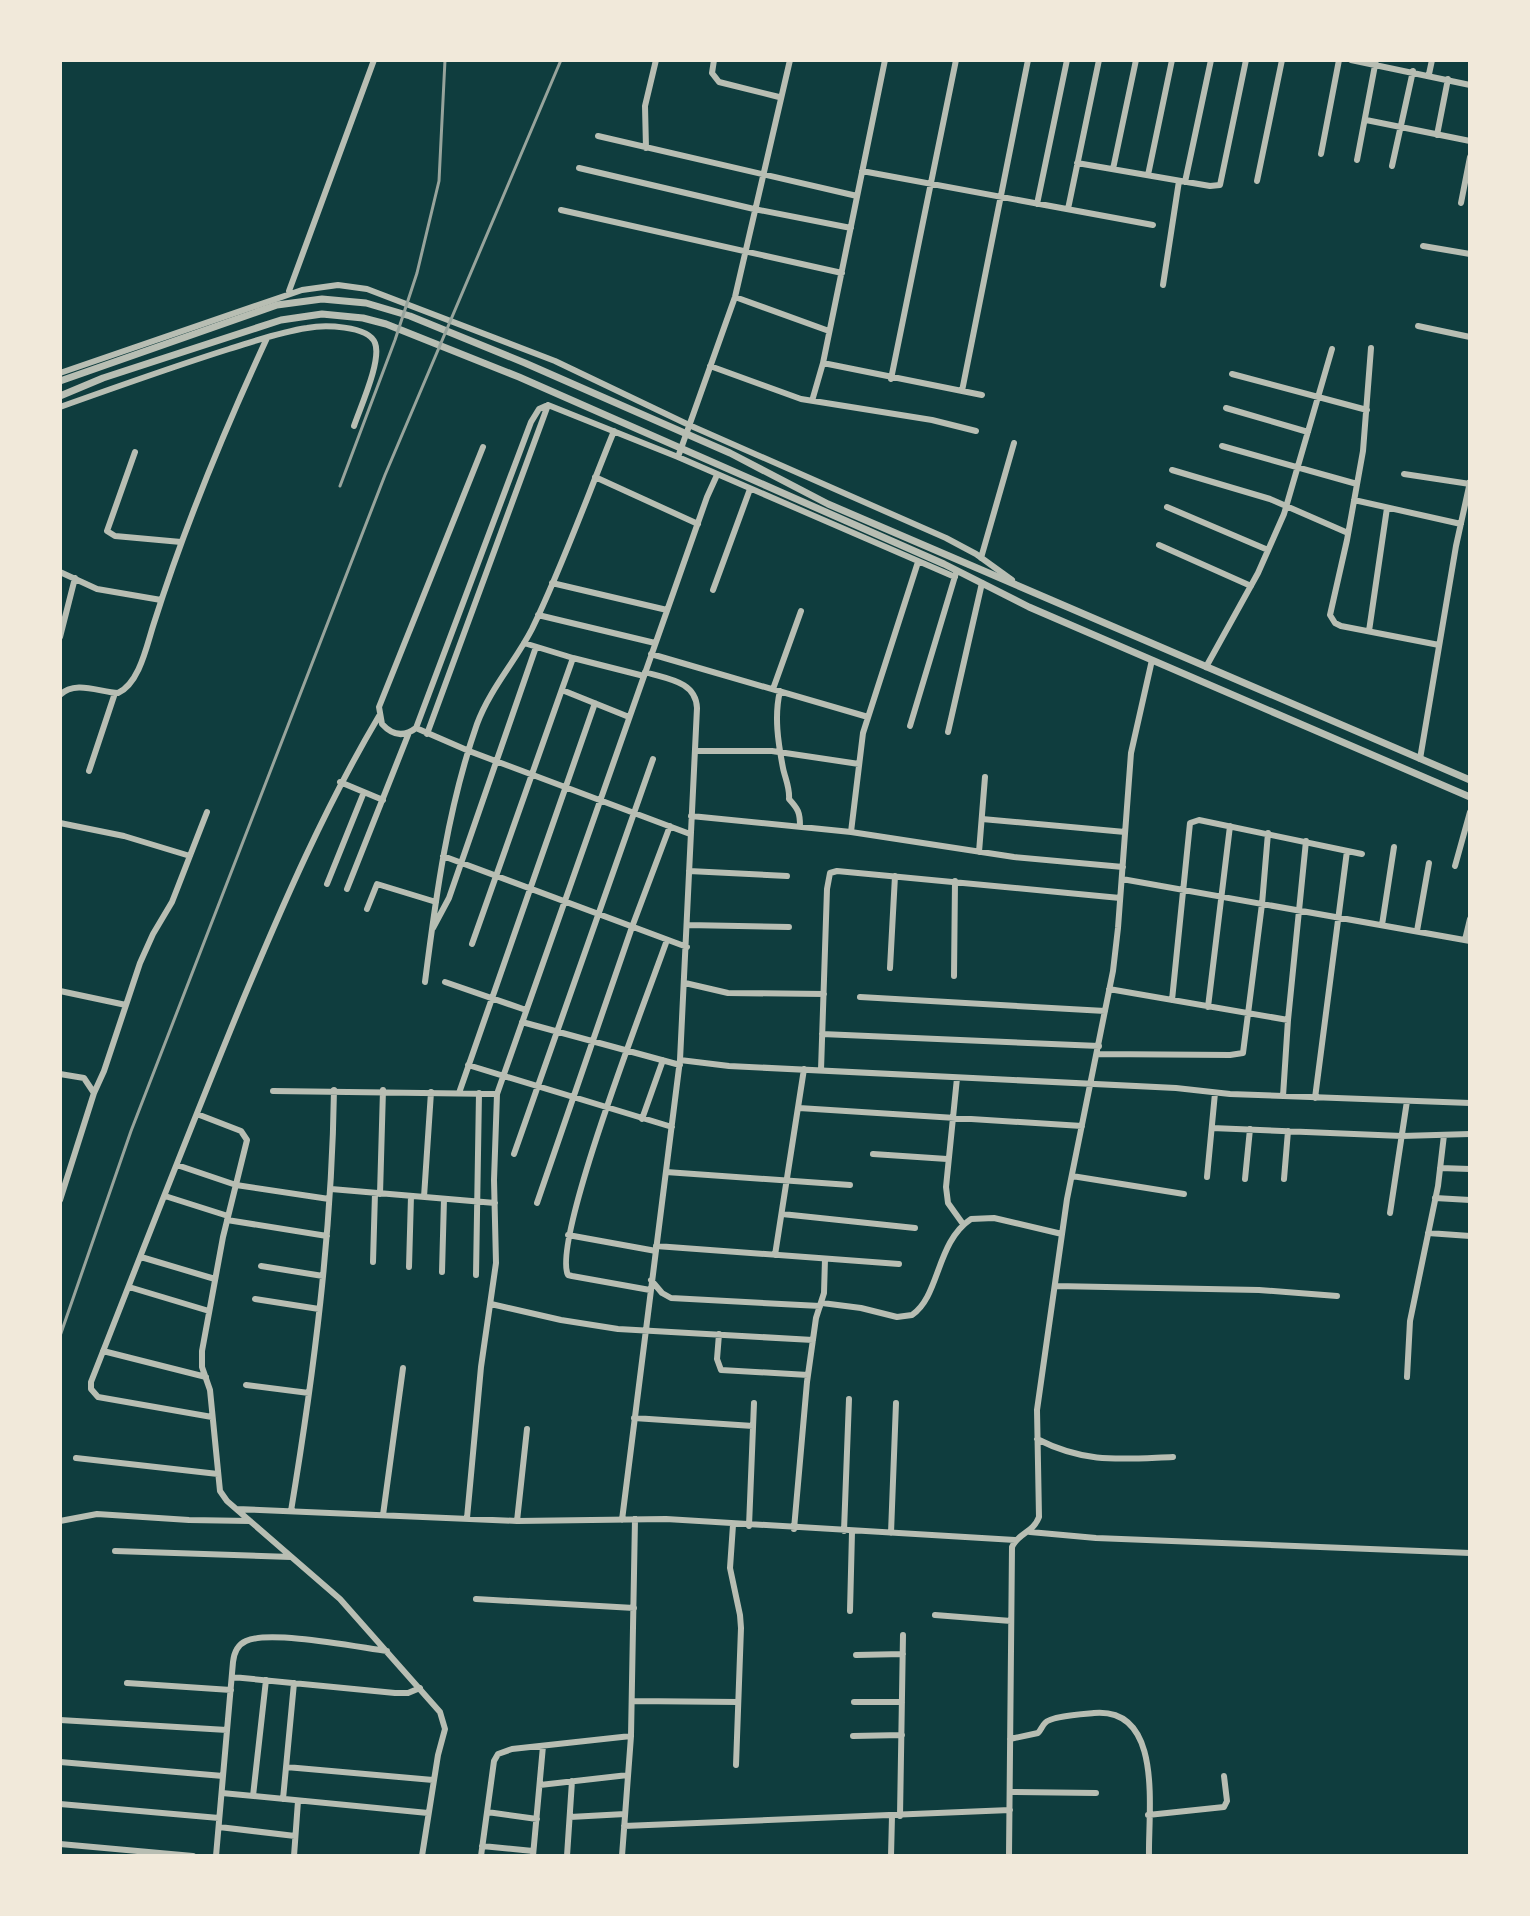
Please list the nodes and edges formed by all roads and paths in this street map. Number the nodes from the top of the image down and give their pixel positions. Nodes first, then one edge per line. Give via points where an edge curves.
1 (374, 60) edge
2 (656, 60) edge
3 (714, 60) edge
4 (790, 60) edge
5 (885, 60) edge
6 (956, 60) edge
7 (1028, 60) edge
8 (1067, 60) edge
9 (1099, 60) edge
10 (1136, 60) edge
11 (1172, 60) edge
12 (1211, 60) edge
13 (1246, 60) edge
14 (1282, 60) edge
15 (1339, 60) edge
16 (1355, 60) edge
17 (1432, 60) edge
18 (1375, 62) edge
19 (1413, 71) junction
20 (1429, 74) junction
21 (1448, 79) junction
22 (1470, 85) edge
23 (779, 97) junction
24 (1366, 120) junction
25 (1401, 128) junction
26 (1437, 135) junction
27 (598, 136) dead end
28 (1470, 141) edge
29 (646, 148) junction
30 (1321, 154) dead end
31 (1470, 157) edge
32 (1357, 160) dead end
33 (1077, 163) junction
34 (1392, 166) dead end
35 (579, 168) dead end
36 (1113, 169) junction
37 (862, 171) junction
38 (764, 175) junction
39 (1148, 175) junction
40 (1182, 181) junction
41 (1257, 181) dead end
42 (931, 185) junction
43 (857, 196) junction
44 (1001, 197) junction
45 (1461, 203) dead end
46 (1037, 204) junction
47 (754, 209) junction
48 (1068, 209) junction
49 (561, 210) dead end
50 (1153, 225) dead end
51 (851, 228) junction
52 (1423, 246) dead end
53 (746, 251) junction
54 (1470, 254) edge
55 (842, 273) junction
56 (1163, 285) dead end
57 (289, 291) dead end
58 (735, 297) junction
59 (1418, 326) dead end
60 (829, 331) junction
61 (1470, 337) edge
62 (267, 338) junction
63 (1371, 348) dead end
64 (1332, 349) dead end
65 (823, 363) junction
66 (710, 366) junction
67 (60, 373) edge
68 (1232, 374) dead end
69 (891, 379) junction
70 (60, 381) edge
71 (962, 391) junction
72 (982, 395) dead end
73 (60, 396) edge
74 (1317, 396) junction
75 (812, 401) junction
76 (548, 405) junction
77 (60, 407) edge
78 (1226, 408) dead end
79 (1367, 410) junction
80 (689, 425) junction
81 (354, 426) dead end
82 (614, 431) junction
83 (976, 431) dead end
84 (1308, 432) junction
85 (1014, 443) dead end
86 (1222, 446) dead end
87 (483, 447) dead end
88 (135, 452) dead end
89 (678, 457) junction
90 (1298, 468) junction
91 (1172, 470) dead end
92 (1404, 474) dead end
93 (717, 475) junction
94 (595, 477) junction
95 (1357, 484) junction
96 (1470, 484) edge
97 (750, 489) junction
98 (1354, 500) junction
99 (1287, 506) junction
100 (1167, 507) dead end
101 (1387, 508) junction
102 (698, 524) junction
103 (1461, 524) junction
104 (1348, 533) junction
105 (181, 542) junction
106 (1159, 545) dead end
107 (1268, 550) junction
108 (981, 558) junction
109 (918, 562) junction
110 (60, 572) edge
111 (956, 574) junction
112 (75, 578) junction
113 (552, 583) junction
114 (982, 583) junction
115 (1251, 586) junction
116 (1021, 587) junction
117 (713, 590) dead end
118 (161, 600) junction
119 (667, 610) junction
120 (801, 611) dead end
121 (538, 615) junction
122 (1369, 631) junction
123 (60, 637) edge
124 (524, 643) junction
125 (655, 643) junction
126 (1439, 645) junction
127 (536, 647) junction
128 (651, 654) junction
129 (573, 658) junction
130 (1152, 660) junction
131 (1206, 667) junction
132 (645, 674) junction
133 (562, 690) junction
134 (777, 690) junction
135 (61, 692) edge
136 (115, 693) junction
137 (595, 703) junction
138 (379, 716) junction
139 (629, 717) junction
140 (868, 717) junction
141 (910, 726) dead end
142 (416, 728) junction
143 (948, 732) dead end
144 (427, 734) junction
145 (408, 735) junction
146 (469, 751) junction
147 (695, 751) junction
148 (780, 752) junction
149 (653, 759) dead end
150 (1420, 759) junction
151 (498, 762) junction
152 (859, 764) junction
153 (89, 771) dead end
154 (532, 775) junction
155 (985, 777) dead end
156 (1470, 780) edge
157 (340, 782) junction
158 (567, 788) junction
159 (364, 792) junction
160 (1470, 797) edge
161 (383, 800) junction
162 (600, 801) junction
163 (207, 812) dead end
164 (1470, 812) edge
165 (634, 813) junction
166 (691, 816) junction
167 (982, 819) junction
168 (60, 823) edge
169 (670, 826) junction
170 (800, 826) junction
171 (1230, 826) junction
172 (851, 832) junction
173 (1125, 832) junction
174 (1268, 833) junction
175 (690, 834) junction
176 (1306, 841) junction
177 (1394, 847) dead end
178 (1347, 851) junction
179 (979, 852) junction
180 (1362, 854) dead end
181 (190, 856) junction
182 (443, 856) junction
183 (1429, 863) dead end
184 (461, 864) junction
185 (1455, 866) dead end
186 (1123, 867) junction
187 (689, 871) junction
188 (787, 876) dead end
189 (895, 876) junction
190 (496, 877) junction
191 (1122, 879) junction
192 (955, 881) junction
193 (327, 884) dead end
194 (347, 889) dead end
195 (529, 889) junction
196 (1182, 890) junction
197 (1222, 897) junction
198 (1120, 898) junction
199 (436, 902) junction
200 (564, 902) junction
201 (1262, 904) junction
202 (367, 909) dead end
203 (1299, 910) junction
204 (598, 916) junction
205 (1337, 916) junction
206 (1470, 919) edge
207 (687, 925) junction
208 (1382, 925) junction
209 (632, 927) junction
210 (789, 927) dead end
211 (432, 930) junction
212 (1417, 931) junction
213 (667, 940) junction
214 (1468, 940) edge
215 (472, 944) dead end
216 (687, 947) junction
217 (890, 968) dead end
218 (954, 976) dead end
219 (425, 982) dead end
220 (445, 982) dead end
221 (685, 983) junction
222 (1109, 989) junction
223 (60, 991) edge
224 (824, 994) junction
225 (860, 997) dead end
226 (492, 999) junction
227 (1172, 1000) junction
228 (126, 1005) junction
229 (1208, 1007) junction
230 (526, 1010) junction
231 (1105, 1011) junction
232 (1248, 1013) junction
233 (1288, 1020) junction
234 (522, 1022) junction
235 (557, 1031) junction
236 (822, 1034) junction
237 (592, 1041) junction
238 (628, 1050) junction
239 (1098, 1050) junction
240 (663, 1060) junction
241 (680, 1062) junction
242 (468, 1065) junction
243 (804, 1069) junction
244 (821, 1070) junction
245 (60, 1074) edge
246 (503, 1075) junction
247 (957, 1078) junction
248 (1091, 1085) junction
249 (538, 1086) junction
250 (334, 1090) junction
251 (383, 1090) junction
252 (273, 1091) dead end
253 (431, 1092) junction
254 (94, 1093) junction
255 (459, 1093) junction
256 (479, 1093) junction
257 (1215, 1093) junction
258 (497, 1094) junction
259 (573, 1096) junction
260 (1283, 1096) junction
261 (1315, 1098) junction
262 (1407, 1101) junction
263 (1470, 1103) edge
264 (608, 1108) junction
265 (799, 1108) junction
266 (197, 1114) junction
267 (952, 1118) junction
268 (642, 1119) junction
269 (1082, 1126) junction
270 (672, 1127) junction
271 (1212, 1128) junction
272 (1250, 1129) junction
273 (1288, 1131) junction
274 (1470, 1134) edge
275 (1444, 1135) junction
276 (1402, 1136) junction
277 (514, 1154) dead end
278 (873, 1154) dead end
279 (947, 1159) junction
280 (177, 1165) junction
281 (1440, 1168) junction
282 (1470, 1169) edge
283 (666, 1172) junction
284 (1072, 1176) junction
285 (1207, 1177) dead end
286 (1245, 1179) dead end
287 (1284, 1179) dead end
288 (788, 1181) junction
289 (236, 1185) junction
290 (850, 1185) dead end
291 (331, 1189) junction
292 (378, 1193) junction
293 (1184, 1194) dead end
294 (165, 1196) junction
295 (411, 1196) junction
296 (424, 1197) junction
297 (1435, 1198) junction
298 (329, 1199) junction
299 (444, 1199) junction
300 (60, 1200) edge
301 (1470, 1200) edge
302 (477, 1202) junction
303 (495, 1203) junction
304 (537, 1203) dead end
305 (1390, 1213) dead end
306 (782, 1214) junction
307 (228, 1218) junction
308 (963, 1224) junction
309 (915, 1228) dead end
310 (1428, 1233) junction
311 (1062, 1234) junction
312 (568, 1235) junction
313 (327, 1236) junction
314 (1470, 1236) edge
315 (656, 1248) junction
316 (775, 1255) junction
317 (141, 1257) junction
318 (825, 1259) junction
319 (373, 1262) dead end
320 (899, 1264) dead end
321 (261, 1266) dead end
322 (409, 1267) dead end
323 (442, 1272) dead end
324 (476, 1275) dead end
325 (323, 1276) junction
326 (215, 1279) junction
327 (651, 1280) junction
328 (1055, 1286) junction
329 (129, 1287) junction
330 (650, 1290) junction
331 (1337, 1296) dead end
332 (255, 1299) dead end
333 (491, 1304) junction
334 (821, 1305) junction
335 (319, 1309) junction
336 (209, 1311) junction
337 (645, 1331) junction
338 (719, 1334) junction
339 (813, 1340) junction
340 (103, 1351) junction
341 (403, 1368) dead end
342 (808, 1375) junction
343 (206, 1377) junction
344 (1407, 1377) dead end
345 (246, 1385) dead end
346 (309, 1393) junction
347 (849, 1399) dead end
348 (754, 1403) dead end
349 (896, 1403) dead end
350 (212, 1417) junction
351 (634, 1418) junction
352 (753, 1426) junction
353 (527, 1429) dead end
354 (1037, 1439) junction
355 (1173, 1457) dead end
356 (76, 1458) dead end
357 (218, 1474) junction
358 (237, 1509) junction
359 (291, 1511) junction
360 (383, 1515) junction
361 (467, 1518) junction
362 (635, 1519) junction
363 (622, 1520) junction
364 (60, 1521) edge
365 (250, 1521) junction
366 (517, 1521) junction
367 (733, 1525) junction
368 (749, 1526) junction
369 (794, 1529) junction
370 (844, 1531) junction
371 (852, 1532) junction
372 (1030, 1532) junction
373 (891, 1533) junction
374 (1015, 1540) junction
375 (115, 1551) dead end
376 (1470, 1553) edge
377 (293, 1557) junction
378 (476, 1599) dead end
379 (634, 1608) junction
380 (850, 1611) dead end
381 (935, 1615) dead end
382 (1011, 1621) junction
383 (903, 1635) dead end
384 (387, 1651) junction
385 (903, 1654) junction
386 (856, 1655) dead end
387 (232, 1677) junction
388 (266, 1680) junction
389 (127, 1683) dead end
390 (294, 1683) junction
391 (420, 1688) junction
392 (231, 1690) junction
393 (632, 1701) junction
394 (738, 1702) junction
395 (854, 1702) dead end
396 (902, 1702) junction
397 (60, 1720) edge
398 (227, 1730) junction
399 (902, 1735) junction
400 (631, 1736) junction
401 (853, 1736) dead end
402 (1010, 1739) junction
403 (543, 1746) junction
404 (60, 1762) edge
405 (736, 1765) dead end
406 (286, 1767) junction
407 (628, 1775) junction
408 (223, 1776) junction
409 (1224, 1776) dead end
410 (433, 1780) junction
411 (572, 1781) junction
412 (540, 1785) junction
413 (1010, 1792) junction
414 (222, 1793) junction
415 (1096, 1793) dead end
416 (253, 1796) junction
417 (283, 1799) junction
418 (298, 1801) junction
419 (60, 1804) edge
420 (1010, 1810) junction
421 (487, 1812) junction
422 (428, 1813) junction
423 (625, 1814) junction
424 (1148, 1815) junction
425 (892, 1816) junction
426 (900, 1816) junction
427 (570, 1817) junction
428 (219, 1818) junction
429 (537, 1819) junction
430 (624, 1826) junction
431 (219, 1827) junction
432 (295, 1836) junction
433 (60, 1844) edge
434 (482, 1846) junction
435 (533, 1854) edge
436 (193, 1856) edge
437 (216, 1856) edge
438 (294, 1856) edge
439 (422, 1856) edge
440 (481, 1856) edge
441 (567, 1856) edge
442 (622, 1856) edge
443 (891, 1856) edge
444 (1009, 1856) edge
445 (1149, 1856) edge

1 - 57 street
2 - 29 street via 645,106
3 - 23 street via 712,73 719,82
4 - 23 street
5 - 37 street
6 - 42 street
7 - 44 street
8 - 46 street
9 - 33 street
10 - 36 street
11 - 39 street
12 - 40 street
13 - 40 street via 1222,183 1216,187
14 - 41 street
15 - 30 street
16 - 18 street
17 - 20 street
18 - 19 street
18 - 24 street
19 - 20 street
19 - 25 street
20 - 21 street
21 - 22 street
21 - 26 street
23 - 38 street
24 - 25 street
24 - 32 street
25 - 26 street
25 - 34 street
26 - 28 street
27 - 29 street
29 - 38 street
31 - 45 street
33 - 36 street
33 - 48 street
35 - 47 street
36 - 39 street
37 - 42 street
37 - 43 street
38 - 43 street
38 - 47 street
39 - 40 street
40 - 56 street
42 - 44 street
42 - 69 street
43 - 51 street
44 - 46 street
44 - 71 street
46 - 48 street
47 - 51 street
47 - 53 street
48 - 50 street
49 - 53 street
51 - 55 street
52 - 54 street
53 - 55 street
53 - 58 street
55 - 60 street
58 - 60 street
58 - 66 street
59 - 61 street
60 - 65 street
62 - 77 street
62 - 81 street via 325,326 371,337 377,353
62 - 105 street
63 - 79 street
64 - 74 street
65 - 69 street
65 - 75 street
66 - 75 street
66 - 80 street
67 - 80 street via 302,290 338,285 385,294 555,361
68 - 74 street
69 - 71 street
70 - 116 street via 277,305 322,299 366,303 525,363
71 - 72 street
73 - 111 street via 281,320 322,314 363,318 519,377
74 - 79 street
74 - 84 street
75 - 83 street
76 - 82 street
76 - 142 street via 531,422
76 - 144 street
78 - 84 street
79 - 95 street
80 - 89 street
80 - 108 street
82 - 89 street
82 - 94 street
84 - 90 street
85 - 108 street
86 - 90 street
87 - 138 street
88 - 105 street via 107,531
89 - 93 street
90 - 95 street
90 - 99 street
91 - 99 street
92 - 96 street
93 - 97 street
93 - 102 street
94 - 102 street
94 - 113 street
95 - 98 street
96 - 103 street
97 - 109 street
97 - 117 street
98 - 101 street
98 - 104 street
99 - 104 street
99 - 107 street
100 - 107 street
101 - 103 street
101 - 122 street
102 - 119 street
103 - 126 street
104 - 122 street via 1331,620
105 - 118 street
106 - 115 street
107 - 115 street
108 - 116 street
109 - 111 street
109 - 140 street
110 - 112 street
111 - 114 street
111 - 141 street
112 - 118 street via 97,589
112 - 123 street
113 - 119 street
113 - 121 street
114 - 130 street
114 - 143 street
115 - 131 street
116 - 131 street
118 - 136 street via 142,660 128,685
119 - 125 street
120 - 134 street
121 - 124 street
121 - 125 street
122 - 126 street
124 - 127 street
124 - 146 street via 484,706
125 - 128 street
126 - 150 street
127 - 129 street
127 - 151 street
128 - 132 street
128 - 134 street
129 - 132 street
129 - 133 street
130 - 160 street
130 - 173 street via 1131,753
131 - 150 street
132 - 139 street
132 - 147 street via 684,685 695,695
133 - 137 street
133 - 154 street
134 - 140 street
134 - 148 street
135 - 136 street via 75,687
136 - 153 street
137 - 139 street
137 - 158 street
138 - 145 street via 388,730
138 - 157 street
139 - 162 street
140 - 152 street
142 - 144 street
142 - 145 street
144 - 146 street
145 - 161 street
146 - 151 street
146 - 182 street
147 - 148 street
147 - 166 street
148 - 152 street
148 - 170 street
149 - 165 street
150 - 156 street
151 - 154 street
151 - 184 street
152 - 172 street
154 - 158 street
154 - 190 street
155 - 167 street
157 - 159 street
157 - 266 street
158 - 162 street
158 - 195 street
159 - 161 street
159 - 193 street
161 - 194 street
162 - 165 street
162 - 200 street
163 - 181 street
164 - 185 street
165 - 169 street
165 - 204 street
166 - 170 street
166 - 175 street
167 - 173 street
167 - 179 street
168 - 181 street
169 - 175 street
169 - 209 street
170 - 172 street
171 - 174 street
171 - 196 street via 1190,823
171 - 197 street
172 - 179 street
173 - 186 street
174 - 176 street
174 - 201 street
175 - 187 street
176 - 178 street
176 - 203 street
177 - 208 street
178 - 180 street
178 - 205 street
179 - 186 street
181 - 228 street
182 - 184 street
182 - 199 street
183 - 212 street
184 - 190 street
184 - 211 street
186 - 191 street
187 - 188 street
187 - 207 street
189 - 192 street
189 - 217 street
189 - 224 street via 830,873
190 - 195 street
190 - 215 street
191 - 196 street
191 - 198 street
192 - 198 street
192 - 218 street
195 - 200 street
195 - 226 street
196 - 197 street
196 - 227 street
197 - 201 street
197 - 229 street
198 - 222 street
199 - 202 street via 377,884
199 - 211 street
200 - 204 street
200 - 230 street
201 - 203 street
201 - 232 street
203 - 205 street
203 - 233 street
204 - 209 street
204 - 235 street
205 - 208 street
205 - 261 street
206 - 214 street
207 - 210 street
207 - 216 street
208 - 212 street
209 - 213 street
209 - 237 street
211 - 219 street
212 - 214 street
213 - 216 street
213 - 238 street
216 - 221 street
220 - 226 street
221 - 224 street via 728,993
221 - 241 street
222 - 227 street
222 - 231 street
223 - 228 street
224 - 236 street
225 - 231 street
226 - 230 street
226 - 242 street
227 - 229 street
228 - 254 street
229 - 232 street
230 - 234 street
231 - 239 street
232 - 233 street
232 - 239 street via 1245,1048 1238,1055
233 - 260 street
234 - 235 street
234 - 246 street
235 - 237 street
235 - 249 street
236 - 239 street
236 - 244 street
237 - 238 street
237 - 259 street
238 - 240 street
238 - 264 street
239 - 248 street
240 - 241 street
240 - 268 street
241 - 243 street
241 - 270 street
242 - 246 street
242 - 255 street
243 - 244 street
243 - 265 street
244 - 247 street
245 - 254 street via 84,1078
246 - 249 street
246 - 258 street
247 - 248 street
247 - 267 street
248 - 257 street
248 - 269 street
249 - 259 street
249 - 277 street
250 - 251 street
250 - 252 street
250 - 291 street
251 - 253 street
251 - 292 street
253 - 255 street
253 - 296 street
254 - 300 street
255 - 256 street
256 - 258 street
256 - 302 street
257 - 260 street
257 - 271 street
258 - 303 street
259 - 264 street
259 - 304 street
260 - 261 street
261 - 262 street
262 - 263 street
262 - 276 street
264 - 268 street
264 - 312 street
265 - 267 street
265 - 288 street
266 - 280 street
266 - 289 street via 245,1134
267 - 269 street
267 - 279 street
268 - 270 street
269 - 284 street
270 - 283 street
271 - 272 street
271 - 285 street
272 - 273 street
272 - 286 street
273 - 276 street
273 - 287 street
274 - 275 street
275 - 276 street
275 - 281 street
276 - 305 street
278 - 279 street
279 - 308 street via 948,1203
280 - 289 street
280 - 294 street
281 - 282 street
281 - 297 street
283 - 288 street
283 - 315 street
284 - 293 street
284 - 311 street
288 - 290 street
288 - 306 street
289 - 298 street
289 - 307 street
291 - 292 street
291 - 298 street
292 - 295 street
292 - 319 street
294 - 307 street
294 - 317 street
295 - 296 street
295 - 322 street
296 - 299 street
297 - 301 street
297 - 310 street
298 - 313 street
299 - 302 street
299 - 323 street
302 - 303 street
302 - 324 street
303 - 333 street
306 - 309 street
306 - 316 street
307 - 313 street
307 - 326 street
308 - 311 street via 994,1218
308 - 334 street via 953,1235 924,1302 912,1315
310 - 314 street
310 - 344 street via 1410,1321
311 - 328 street
312 - 315 street
312 - 330 street via 568,1275
313 - 325 street
315 - 316 street
315 - 327 street
316 - 318 street
317 - 326 street
317 - 329 street
318 - 320 street
318 - 334 street
321 - 325 street
325 - 335 street
326 - 336 street
327 - 330 street
327 - 334 street via 671,1298
328 - 331 street
328 - 354 street
329 - 336 street
329 - 340 street
330 - 337 street
332 - 335 street
333 - 337 street
333 - 361 street
334 - 339 street
335 - 346 street
336 - 343 street via 201,1360
337 - 338 street
337 - 351 street
338 - 339 street
338 - 342 street via 721,1370
339 - 342 street
340 - 343 street
340 - 350 street via 91,1382 98,1397
341 - 360 street
342 - 369 street
343 - 350 street
345 - 346 street
346 - 359 street
347 - 370 street
348 - 352 street
349 - 373 street
350 - 357 street
351 - 352 street
351 - 363 street
352 - 368 street
353 - 366 street
354 - 355 street via 1087,1457
354 - 372 street via 1040,1509
356 - 357 street
357 - 358 street via 220,1491
358 - 359 street
358 - 365 street
359 - 360 street
360 - 361 street
361 - 366 street
362 - 363 street
362 - 367 street
362 - 379 street
363 - 366 street
364 - 365 street via 97,1514
365 - 377 street
367 - 368 street
367 - 394 street via 730,1568 740,1615
368 - 369 street
369 - 370 street
370 - 371 street
371 - 373 street
371 - 380 street
372 - 374 street
372 - 376 street
373 - 374 street
374 - 382 street
375 - 377 street
377 - 384 street
378 - 379 street
379 - 393 street
381 - 382 street
382 - 402 street
383 - 385 street
384 - 387 street via 276,1638 244,1641 234,1653
384 - 391 street
385 - 386 street
385 - 396 street
387 - 388 street
387 - 392 street
388 - 390 street
388 - 416 street
389 - 392 street
390 - 391 street via 395,1693
390 - 406 street
391 - 410 street via 444,1721
392 - 398 street
393 - 394 street
393 - 400 street
394 - 405 street
395 - 396 street
396 - 399 street
397 - 398 street
398 - 408 street
399 - 401 street
399 - 426 street
400 - 403 street
400 - 407 street
402 - 413 street
402 - 424 street via 1038,1733 1052,1719 1106,1712 1122,1718 1133,1727 1148,1762
403 - 412 street
403 - 421 street via 507,1750 496,1757
404 - 408 street
406 - 410 street
406 - 417 street
407 - 411 street
407 - 423 street
408 - 414 street
409 - 424 street via 1224,1807
410 - 422 street
411 - 412 street
411 - 427 street
412 - 429 street
413 - 415 street
413 - 420 street
414 - 416 street
414 - 428 street
416 - 417 street
417 - 418 street
418 - 422 street
418 - 432 street
419 - 428 street
420 - 426 street
420 - 444 street
421 - 429 street
421 - 434 street
422 - 439 street
423 - 427 street
423 - 430 street
424 - 445 street
425 - 426 street
425 - 430 street
425 - 443 street
427 - 441 street
428 - 431 street
429 - 435 street
430 - 442 street
431 - 432 street
431 - 437 street
432 - 438 street
433 - 436 street
434 - 435 street
434 - 440 street

